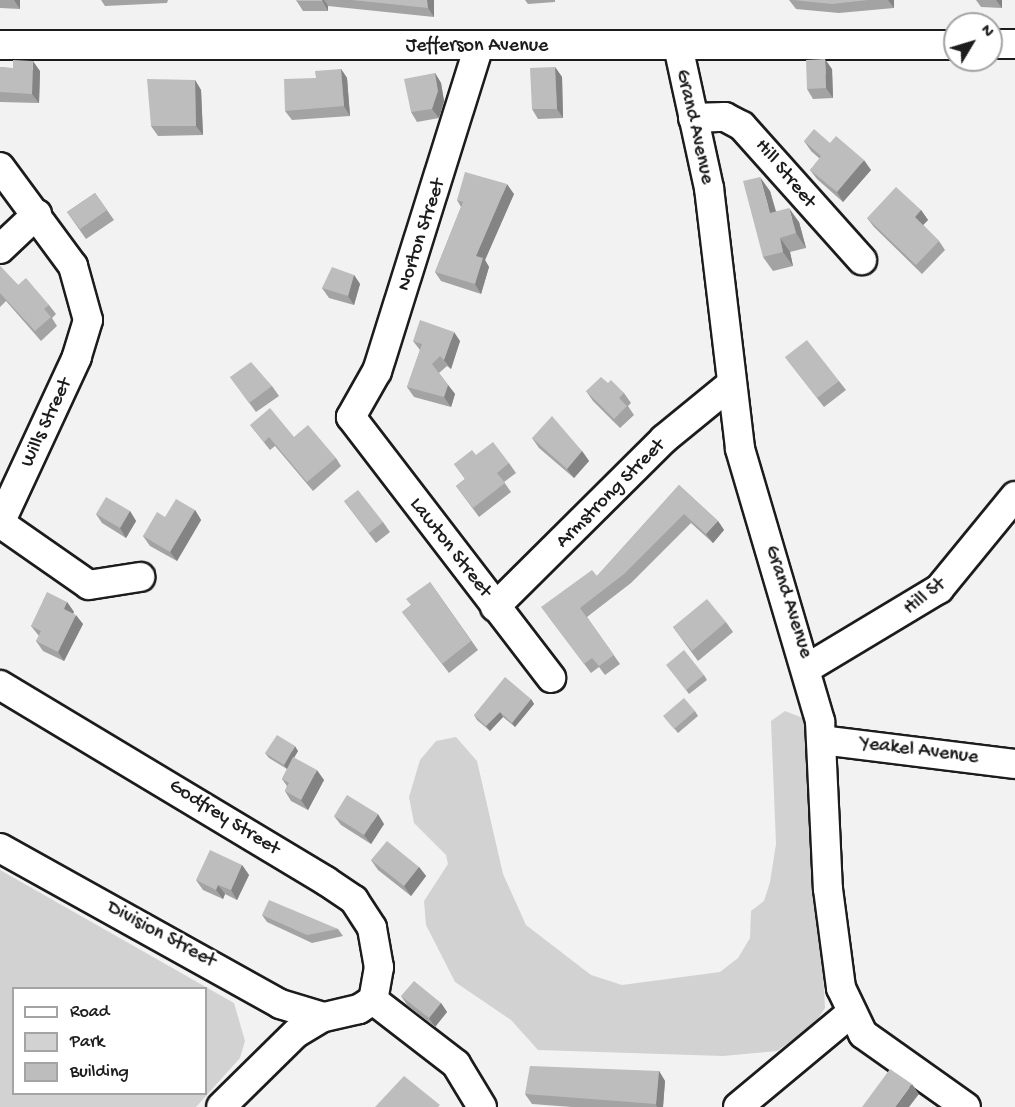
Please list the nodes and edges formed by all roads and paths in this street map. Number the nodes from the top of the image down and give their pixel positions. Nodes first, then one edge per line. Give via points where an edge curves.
1 (0, 45) edge
2 (943, 45) edge
3 (479, 46) junction
4 (678, 46) junction
5 (693, 117) junction
6 (0, 167) edge
7 (37, 214) junction
8 (0, 249) edge
9 (862, 260) dead end
10 (730, 385) junction
11 (351, 417) joint
12 (1015, 496) edge
13 (0, 523) edge
14 (140, 577) dead end
15 (495, 607) junction
16 (809, 667) junction
17 (551, 678) dead end
18 (0, 685) edge
19 (822, 740) junction
20 (1015, 764) edge
21 (0, 848) edge
22 (372, 1000) junction
23 (851, 1012) junction
24 (323, 1017) junction
25 (221, 1107) edge
26 (482, 1107) edge
27 (738, 1107) edge
28 (966, 1107) edge

1 - 3 street, Jefferson Avenue
2 - 4 street, Jefferson Avenue
3 - 4 street, Jefferson Avenue
3 - 11 street, Norton Street via 399,309 377,371
4 - 5 street, Grand Avenue
5 - 9 street, Hill Street via 725,117 742,126
5 - 10 street, Grand Avenue via 720,255
6 - 7 street
7 - 8 street
7 - 13 street, Wills Street via 73,266 88,320 77,357
10 - 15 street, Armstrong Street via 664,439
10 - 16 street, Grand Avenue via 749,483
11 - 15 street, Lawton Street
12 - 16 street, Hill St via 939,589
13 - 14 street via 89,585
15 - 17 street, Lawton Street
16 - 19 street, Grand Avenue
18 - 22 street, Godfrey Street via 147,769 354,900 372,928 378,957
19 - 20 street, Yeakel Avenue
19 - 23 street, Grand Avenue via 834,959
21 - 24 street, Division Street via 280,1004
22 - 24 street via 360,1009
22 - 26 street via 456,1064
23 - 27 street
23 - 28 street, Grand Avenue via 863,1034
24 - 25 street via 296,1033

